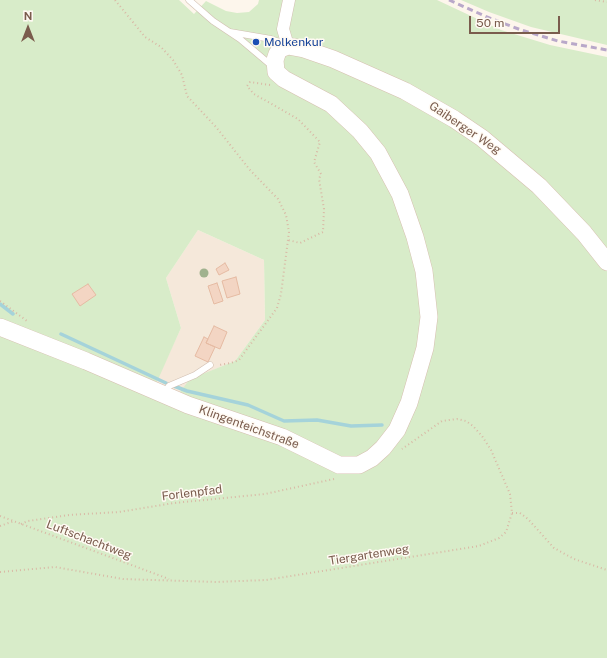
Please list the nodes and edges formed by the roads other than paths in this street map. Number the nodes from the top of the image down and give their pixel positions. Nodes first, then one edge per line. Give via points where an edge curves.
1 (189, 0) edge
2 (289, 0) edge
3 (228, 32) junction
4 (288, 46) junction
5 (274, 68) junction
6 (607, 262) edge
7 (0, 328) edge
8 (210, 365) road end
9 (163, 395) junction

1 - 3 lane
2 - 4 street via 282,29
3 - 4 lane via 280,41
3 - 5 lane
4 - 5 street via 276,54
4 - 6 street, Gaiberger Weg via 333,59 405,91 476,134 539,186 584,233
5 - 9 street, Klingenteichstraße via 284,79 331,104 360,131 384,163 400,194 420,256 428,301 429,317 425,348 415,386 397,430 390,440 372,458 352,466 331,462 282,437
7 - 9 street, Klingenteichstraße via 86,361
8 - 9 lane via 195,375 169,386

